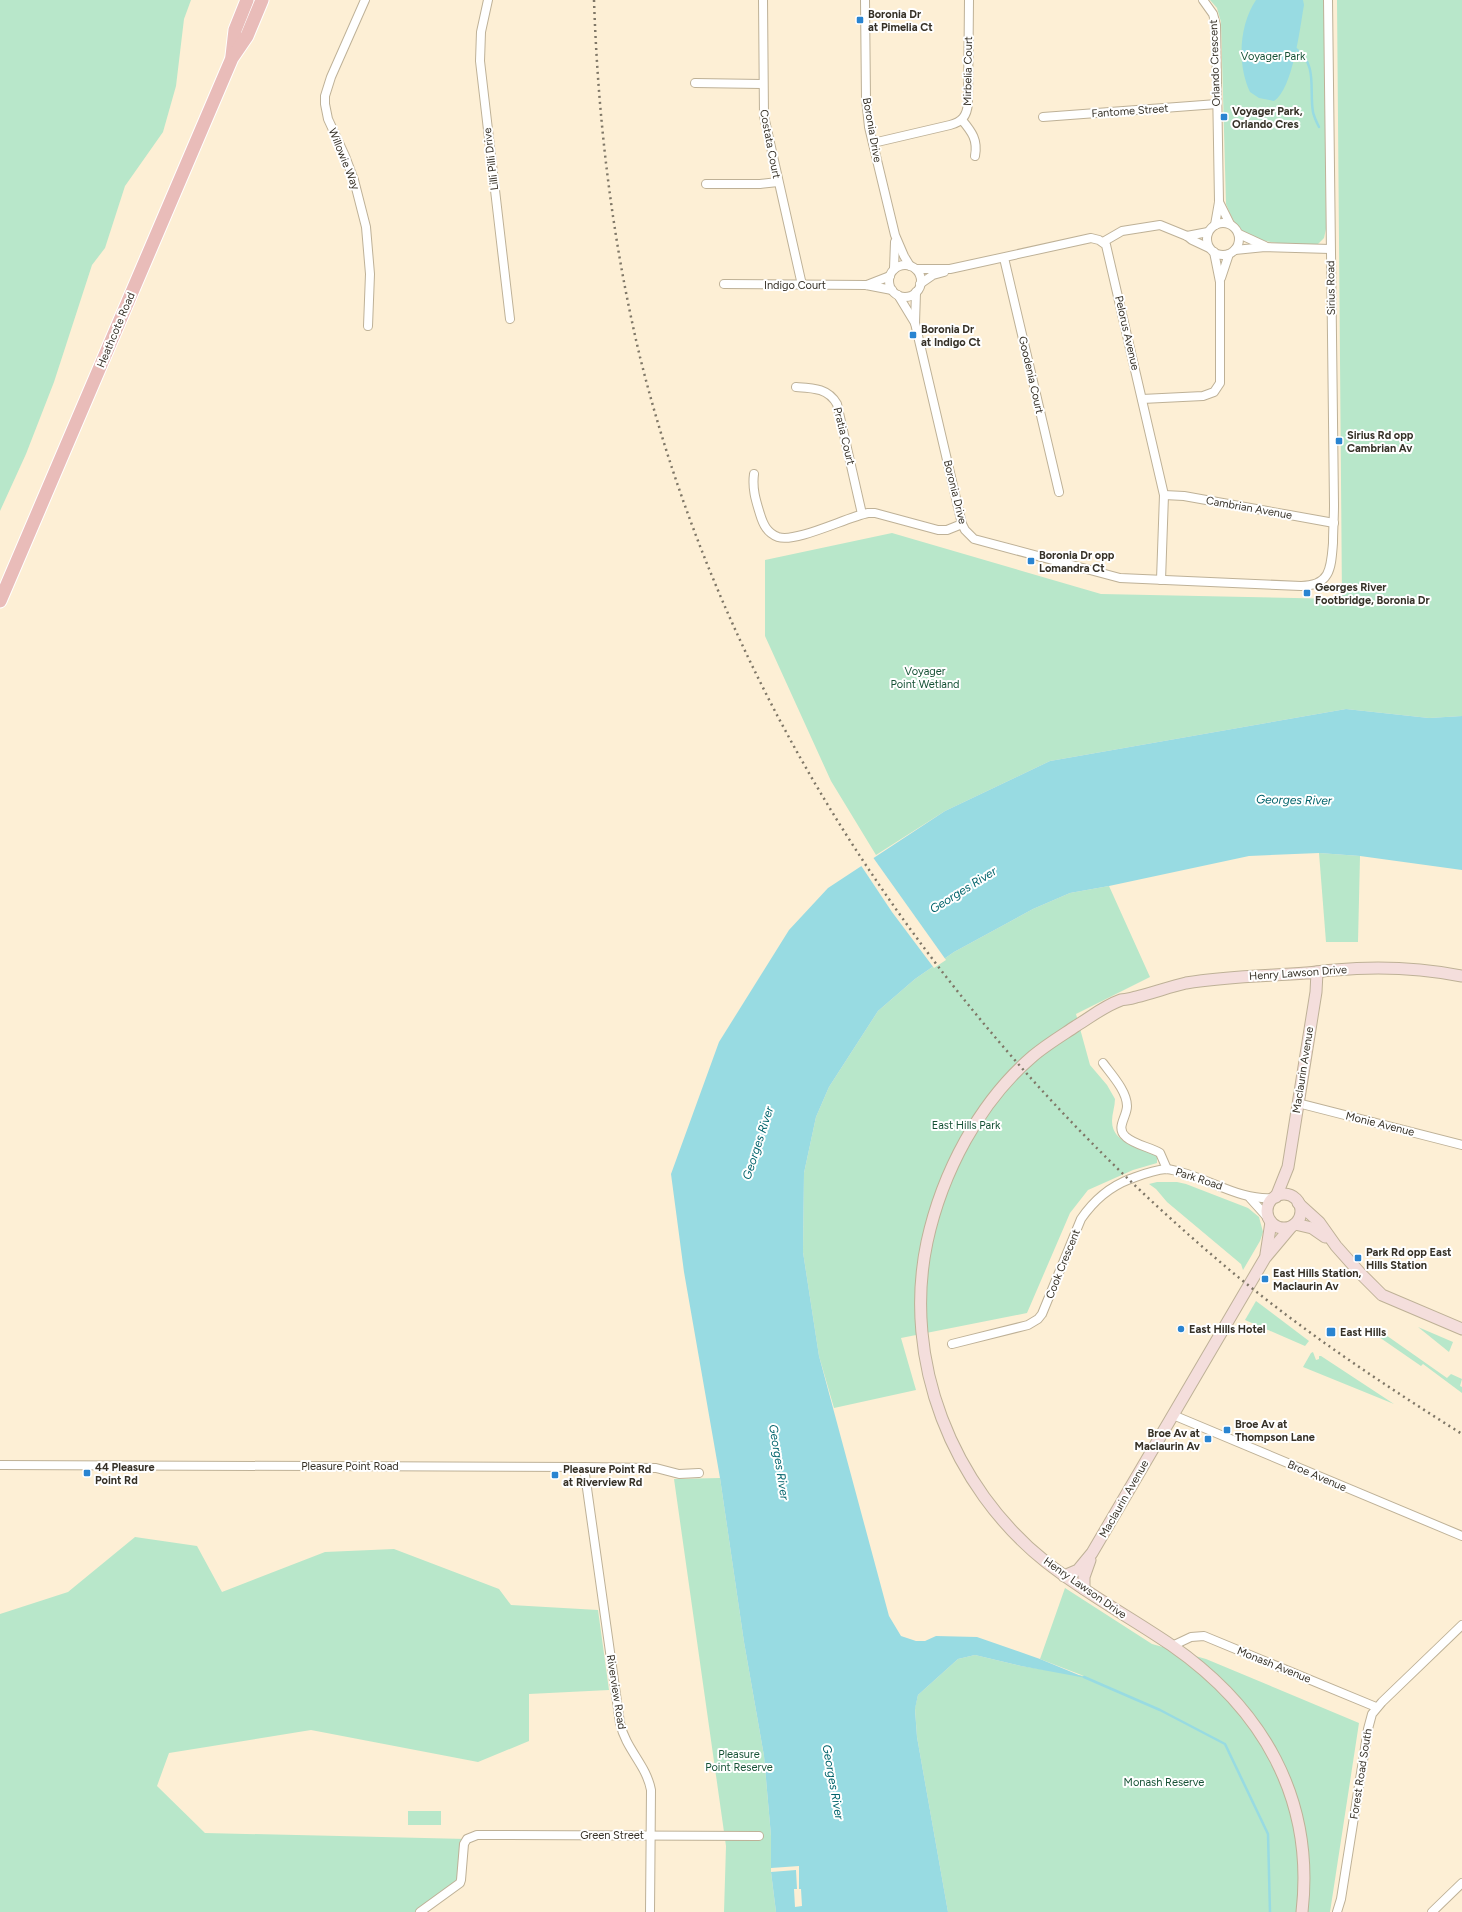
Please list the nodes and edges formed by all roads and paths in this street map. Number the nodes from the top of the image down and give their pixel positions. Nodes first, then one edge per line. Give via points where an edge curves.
1 (247, 0) edge
2 (262, 0) edge
3 (365, 0) edge
4 (488, 0) edge
5 (763, 0) edge
6 (865, 0) edge
7 (968, 0) edge
8 (1203, 0) edge
9 (1328, 0) edge
10 (232, 58) junction
11 (695, 83) dead end
12 (762, 84) junction
13 (1217, 104) junction
14 (1043, 117) dead end
15 (962, 120) junction
16 (873, 143) junction
17 (976, 156) dead end
18 (778, 182) junction
19 (706, 184) dead end
20 (1219, 202) junction
21 (1230, 224) junction
22 (1215, 225) junction
23 (1208, 232) junction
24 (1239, 234) junction
25 (895, 235) junction
26 (1187, 236) junction
27 (1103, 242) junction
28 (1265, 246) junction
29 (1330, 249) junction
30 (1211, 250) junction
31 (1232, 252) junction
32 (1004, 258) junction
33 (913, 267) junction
34 (950, 269) junction
35 (892, 272) junction
36 (1220, 282) junction
37 (724, 284) dead end
38 (920, 284) junction
39 (802, 285) junction
40 (866, 285) junction
41 (916, 292) junction
42 (895, 293) junction
43 (510, 319) dead end
44 (915, 323) junction
45 (368, 326) dead end
46 (796, 386) dead end
47 (1142, 399) junction
48 (754, 474) dead end
49 (1059, 492) dead end
50 (1164, 495) junction
51 (862, 514) junction
52 (1334, 523) junction
53 (962, 524) junction
54 (1327, 576) joint
55 (1161, 580) junction
56 (0, 601) edge
57 (1316, 972) junction
58 (1462, 976) edge
59 (1103, 1063) dead end
60 (1298, 1103) junction
61 (1462, 1145) edge
62 (1288, 1167) junction
63 (1167, 1169) junction
64 (1249, 1197) junction
65 (1275, 1197) junction
66 (1297, 1201) junction
67 (1270, 1220) junction
68 (1293, 1225) junction
69 (1336, 1246) junction
70 (1265, 1258) junction
71 (1462, 1329) edge
72 (952, 1344) dead end
73 (1173, 1416) junction
74 (0, 1465) edge
75 (584, 1467) junction
76 (699, 1473) dead end
77 (1462, 1536) edge
78 (1092, 1553) junction
79 (1064, 1576) junction
80 (1084, 1589) junction
81 (1462, 1625) edge
82 (1172, 1646) junction
83 (1376, 1707) junction
84 (650, 1835) junction
85 (759, 1836) dead end
86 (1462, 1883) edge
87 (420, 1912) edge
88 (650, 1912) edge
89 (1302, 1912) edge
90 (1337, 1912) edge
91 (1432, 1912) edge

1 - 10 main road, Heathcote Road via 235,30
2 - 10 main road, Heathcote Road via 247,36
3 - 45 street, Willowie Way via 330,82 325,104 328,120 354,180 366,227 370,274
4 - 43 street, Lilli Pilli Drive via 481,32 480,61
5 - 12 street, Costata Court
6 - 16 street, Boronia Drive via 866,99
7 - 15 street, Mirbelia Court via 968,103
8 - 13 street, Orlando Crescent via 1213,14 1216,25
9 - 29 street, Sirius Road
10 - 56 main road, Heathcote Road
11 - 12 street
12 - 18 street, Costata Court via 765,125
13 - 14 street, Fantome Street
13 - 20 street, Orlando Crescent
15 - 16 street, Mirbelia Court
15 - 17 street via 974,136
16 - 25 street, Boronia Drive
18 - 19 street
18 - 39 street, Costata Court
20 - 21 street, Orlando Crescent
20 - 22 street, Orlando Crescent
21 - 22 street
21 - 24 street
22 - 23 street
23 - 26 street
23 - 30 street via 1207,240
24 - 28 street
24 - 31 street via 1239,242
25 - 33 street, Boronia Drive via 904,256
25 - 35 street, Boronia Drive
26 - 27 street via 1165,226 1154,225 1117,233
26 - 30 street
27 - 32 street via 1091,238
27 - 47 street, Pelorus Avenue via 1109,257
28 - 29 street
28 - 31 street
29 - 52 street, Sirius Road
30 - 31 street via 1220,255
30 - 36 street
31 - 36 street via 1224,265
32 - 34 street
32 - 49 street, Goodenia Court
33 - 34 street
33 - 35 street via 900,265
33 - 38 street via 920,275
34 - 38 street via 933,275
35 - 40 street, Indigo Court
35 - 42 street via 889,284
36 - 47 street via 1222,378 1218,388 1203,396
37 - 39 street, Indigo Court
38 - 41 street
39 - 40 street, Indigo Court
40 - 42 street, Indigo Court
41 - 42 street via 906,296
41 - 44 street, Boronia Drive
42 - 44 street, Boronia Drive via 907,307
44 - 53 street, Boronia Drive
46 - 51 street, Pratia Court via 824,390 837,404
47 - 50 street, Pelorus Avenue
48 - 51 street via 754,495 762,519 768,530 778,537 794,537
50 - 52 street, Cambrian Avenue via 1184,496
50 - 55 street, Pelorus Avenue
51 - 53 street via 875,513 938,530 947,530
52 - 54 street, Sirius Road via 1331,563
53 - 55 street, Boronia Drive via 969,535 980,541 1115,577
54 - 55 street, Boronia Drive via 1319,583 1308,586
57 - 58 main road, Henry Lawson Drive via 1404,969
57 - 60 main road, Maclaurin Avenue via 1316,992
57 - 79 main road, Henry Lawson Drive via 1213,979 1122,1000 1100,1010 1027,1061 969,1133 950,1171 935,1211 924,1260 921,1294 922,1338 928,1372 940,1413 956,1450 980,1490 1003,1520
59 - 63 street, Park Road via 1124,1094 1127,1103 1121,1124 1123,1133 1127,1138 1160,1153
60 - 61 street, Monie Avenue
60 - 62 main road, Maclaurin Avenue
62 - 65 main road, Maclaurin Avenue
62 - 66 main road, Maclaurin Avenue
63 - 64 street, Park Road
63 - 72 street, Cook Crescent via 1142,1175 1112,1187 1088,1208 1038,1319 1028,1324
64 - 65 street, Park Road
64 - 67 street, Park Road
65 - 66 main road via 1286,1195
65 - 67 main road via 1268,1207
66 - 68 main road via 1300,1214
66 - 69 main road via 1318,1222
67 - 68 main road via 1282,1228
67 - 70 main road, Maclaurin Avenue
68 - 69 main road via 1312,1228
68 - 70 main road, Maclaurin Avenue
69 - 71 main road via 1382,1295
70 - 73 main road, Maclaurin Avenue
73 - 77 street, Broe Avenue
73 - 78 main road, Maclaurin Avenue
74 - 75 street, Pleasure Point Road
75 - 76 street, Pleasure Point Road via 656,1468 679,1474
75 - 84 street, Riverview Road via 620,1723 628,1748 645,1771 650,1783
78 - 79 main road, Maclaurin Avenue via 1078,1570
78 - 80 main road, Maclaurin Avenue via 1084,1577
79 - 80 main road, Henry Lawson Drive
80 - 82 main road, Henry Lawson Drive
81 - 83 street, Forest Road South
82 - 83 street, Monash Avenue via 1191,1636 1204,1636
82 - 89 main road, Henry Lawson Drive via 1210,1675 1234,1699 1260,1732 1279,1764 1293,1800 1301,1837 1304,1882
83 - 90 street, Forest Road South via 1368,1729
84 - 85 street, Green Street
84 - 87 street, Green Street via 477,1835 467,1839 463,1849 460,1883
84 - 88 street, Riverview Road
86 - 91 street

